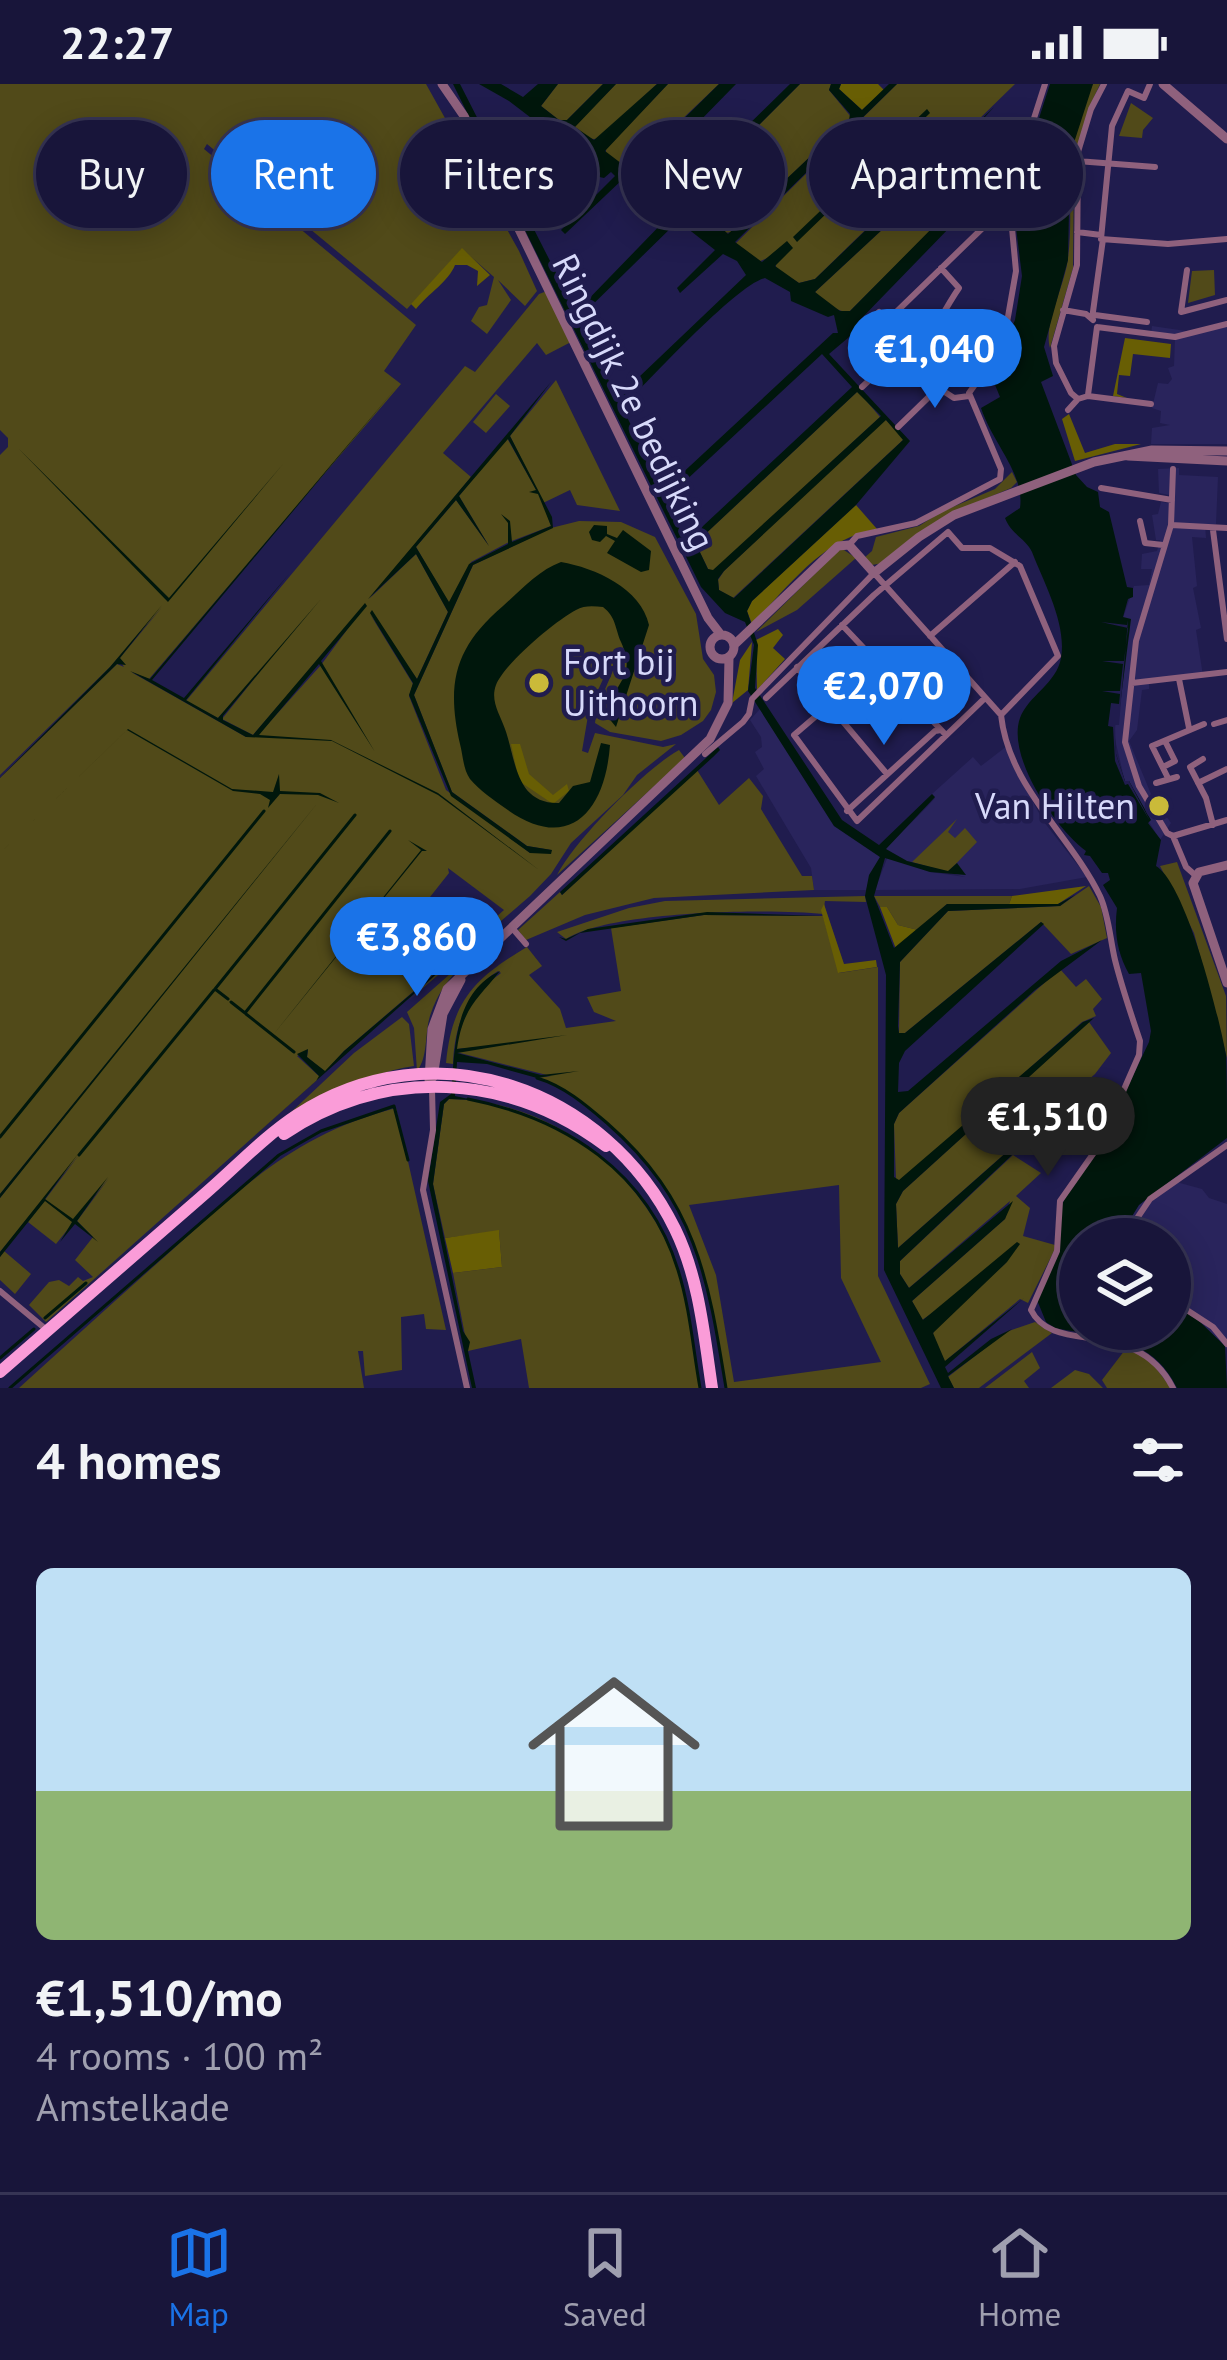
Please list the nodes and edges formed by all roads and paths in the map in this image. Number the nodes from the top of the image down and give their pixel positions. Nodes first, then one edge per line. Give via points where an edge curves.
1 (442, 84) edge
2 (1045, 84) edge
3 (1104, 84) edge
4 (1150, 84) edge
5 (1162, 84) edge
6 (1033, 120) edge
7 (1083, 139) edge
8 (1227, 139) edge
9 (1083, 161) edge
10 (1107, 163) junction
11 (1155, 167) dead end
12 (983, 228) edge
13 (1011, 228) edge
14 (1078, 228) edge
15 (1078, 232) junction
16 (1102, 238) junction
17 (1227, 239) edge
18 (940, 268) junction
19 (1186, 270) dead end
20 (1227, 300) edge
21 (1063, 310) junction
22 (878, 312) dead end
23 (1095, 320) junction
24 (887, 322) junction
25 (1147, 322) dead end
26 (1227, 324) edge
27 (918, 356) junction
28 (911, 370) junction
29 (862, 387) dead end
30 (938, 388) junction
31 (969, 396) junction
32 (1083, 397) junction
33 (1151, 404) dead end
34 (1068, 410) dead end
35 (898, 427) dead end
36 (1227, 451) edge
37 (1122, 455) junction
38 (1227, 461) edge
39 (1173, 469) dead end
40 (1101, 488) dead end
41 (1172, 500) junction
42 (1139, 520) dead end
43 (1171, 525) junction
44 (1227, 528) edge
45 (1213, 530) junction
46 (849, 545) junction
47 (1163, 545) junction
48 (1015, 562) junction
49 (874, 573) junction
50 (885, 586) junction
51 (842, 625) junction
52 (930, 636) junction
53 (725, 639) junction
54 (1227, 639) edge
55 (724, 658) junction
56 (797, 668) junction
57 (1227, 673) edge
58 (1180, 679) junction
59 (1132, 683) junction
60 (763, 694) junction
61 (985, 698) junction
62 (829, 705) junction
63 (1001, 716) junction
64 (1227, 719) edge
65 (1204, 724) dead end
66 (1214, 724) dead end
67 (1190, 729) junction
68 (943, 732) junction
69 (1165, 740) junction
70 (705, 754) dead end
71 (1203, 759) dead end
72 (1162, 767) junction
73 (1227, 769) edge
74 (887, 774) junction
75 (1156, 783) dead end
76 (1198, 783) junction
77 (847, 811) junction
78 (1227, 820) edge
79 (1213, 825) junction
80 (1173, 836) junction
81 (1227, 865) edge
82 (1195, 875) junction
83 (510, 926) junction
84 (526, 944) dead end
85 (1227, 983) edge
86 (431, 1078) junction
87 (1227, 1145) edge
88 (1191, 1168) junction
89 (1200, 1174) dead end
90 (1137, 1218) edge
91 (0, 1291) edge
92 (1191, 1313) edge
93 (48, 1330) junction
94 (1227, 1343) edge
95 (0, 1372) edge
96 (466, 1388) edge
97 (712, 1388) edge
98 (1173, 1388) edge

1 - 53 street, Ringdijk 2e bedijking
2 - 6 street
3 - 7 street
4 - 10 street via 1144,98 1127,91
5 - 8 street
9 - 10 street
10 - 11 street
10 - 16 street
12 - 18 street
13 - 31 street via 1010,313
14 - 15 street
15 - 16 street
15 - 21 street
16 - 17 street
16 - 23 street
18 - 24 street
18 - 27 street via 959,288
19 - 20 street via 1181,312
21 - 23 street
21 - 32 street via 1055,363
22 - 24 street
23 - 25 street
23 - 26 street via 1175,337
23 - 32 street
24 - 27 street
27 - 28 street
28 - 29 street via 893,358
28 - 30 street
30 - 31 street
30 - 35 street
31 - 46 street via 1000,479 916,523 856,536
32 - 33 street
32 - 34 street
36 - 37 street
37 - 38 street
37 - 49 street via 973,509 931,529
39 - 41 street
40 - 41 street
41 - 43 street
42 - 47 street via 1145,542
43 - 45 street
43 - 47 street
44 - 45 street
45 - 54 street
46 - 49 street
46 - 53 street via 821,560 751,629
47 - 59 street
48 - 50 street via 990,548 962,548 948,532
48 - 52 street
48 - 63 street via 1058,656
49 - 50 street
49 - 60 street
50 - 51 street
50 - 52 street
51 - 56 street
51 - 68 street
52 - 61 street
53 - 55 street
53 - 55 street, Ringdijk 2e bedijking via 711,651
55 - 83 street, Ringdijk 2e bedijking via 725,711 710,739
56 - 60 street
56 - 62 street
57 - 58 street
58 - 59 street
58 - 67 street
59 - 80 street via 1126,755
60 - 70 street
61 - 63 street
61 - 68 street
62 - 74 street
62 - 77 street via 794,735
63 - 98 street via 1030,792 1103,904 1140,1041 1100,1144 1060,1201 1057,1251 1031,1310 1049,1329 1142,1351
64 - 66 street
65 - 67 street
67 - 69 street
68 - 74 street via 935,730
68 - 77 street via 944,740 857,821
69 - 72 street via 1175,761
69 - 72 street via 1152,746
71 - 76 street via 1188,770
72 - 75 street via 1173,777
73 - 76 street
74 - 77 street
76 - 79 street
78 - 79 street
79 - 80 street
80 - 82 street
81 - 82 street
82 - 85 street
83 - 84 street
83 - 86 street via 436,1009
86 - 93 main road via 326,1110 280,1136
86 - 96 street via 423,1190
86 - 97 main road via 549,1111 637,1172 688,1260
87 - 88 street
88 - 89 street
88 - 90 street
91 - 93 street
92 - 94 street
93 - 95 main road

